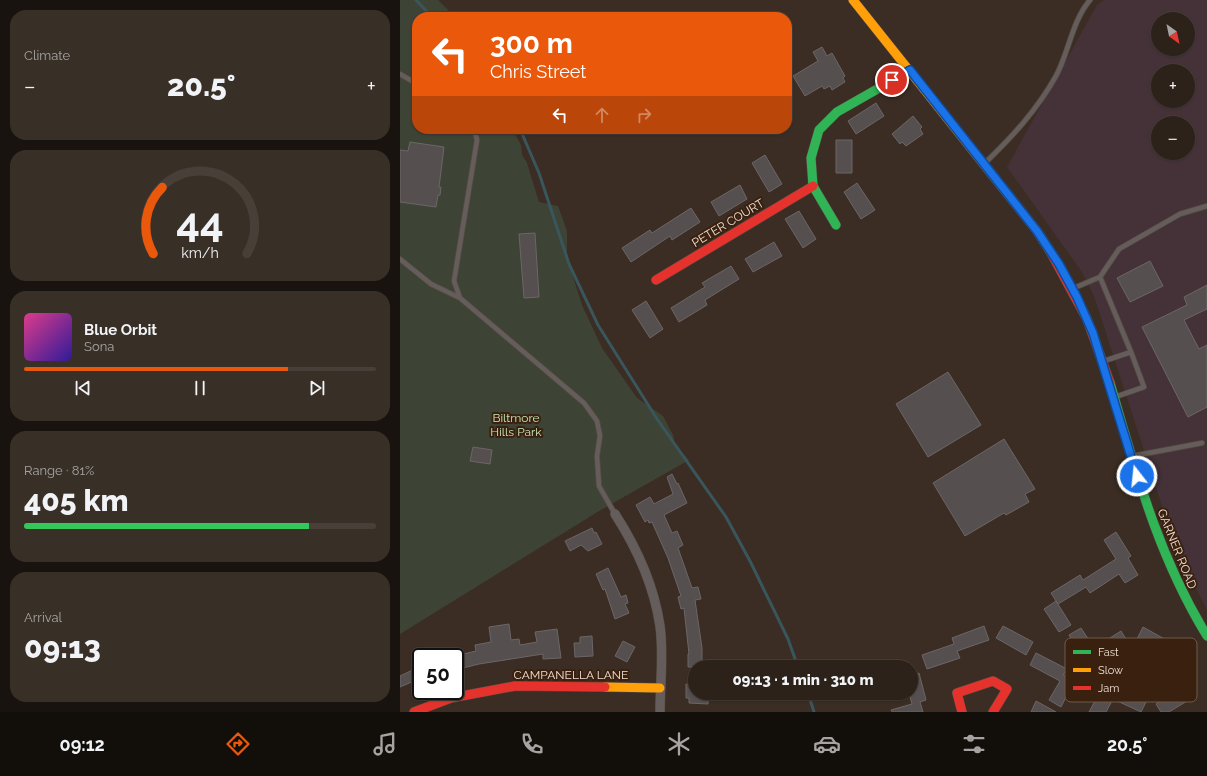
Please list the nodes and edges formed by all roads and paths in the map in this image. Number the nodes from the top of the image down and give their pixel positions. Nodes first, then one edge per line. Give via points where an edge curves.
1 (853, 0) edge
2 (1090, 0) edge
3 (910, 70) junction
4 (400, 74) edge
5 (412, 81) edge
6 (475, 134) edge
7 (984, 164) junction
8 (813, 186) junction
9 (1207, 206) edge
10 (836, 225) dead end
11 (400, 259) edge
12 (1100, 278) junction
13 (656, 280) dead end
14 (1073, 289) junction
15 (460, 298) junction
16 (1131, 352) junction
17 (1103, 361) junction
18 (1114, 397) junction
19 (1202, 443) dead end
20 (1131, 456) junction
21 (615, 514) joint
22 (1207, 636) edge
23 (660, 688) junction
24 (414, 712) edge
25 (660, 712) edge
26 (962, 712) edge
27 (993, 712) edge

1 - 3 street, GARNER ROAD
2 - 7 lane via 1077,22 1057,75 1034,111
3 - 7 street, GARNER ROAD
3 - 8 street via 837,112 819,130 811,158
4 - 5 lane
6 - 15 lane via 477,140 454,281
7 - 14 street, GARNER ROAD via 1037,231
8 - 10 street
8 - 13 street, PETER COURT
9 - 12 lane via 1180,214 1119,249
11 - 15 lane via 431,284
12 - 14 lane
12 - 16 lane
14 - 17 street, GARNER ROAD
15 - 21 lane via 584,403 597,421 600,436 597,456 599,486
16 - 17 lane
16 - 18 lane via 1144,387
17 - 18 street, GARNER ROAD
18 - 20 street, GARNER ROAD
19 - 20 lane
20 - 22 street, GARNER ROAD via 1161,549 1184,599
21 - 23 street via 633,541 654,599 660,627
23 - 24 street, CAMPANELLA LANE via 514,686 452,698
23 - 25 street
26 - 27 street via 957,693 993,681 1007,689

